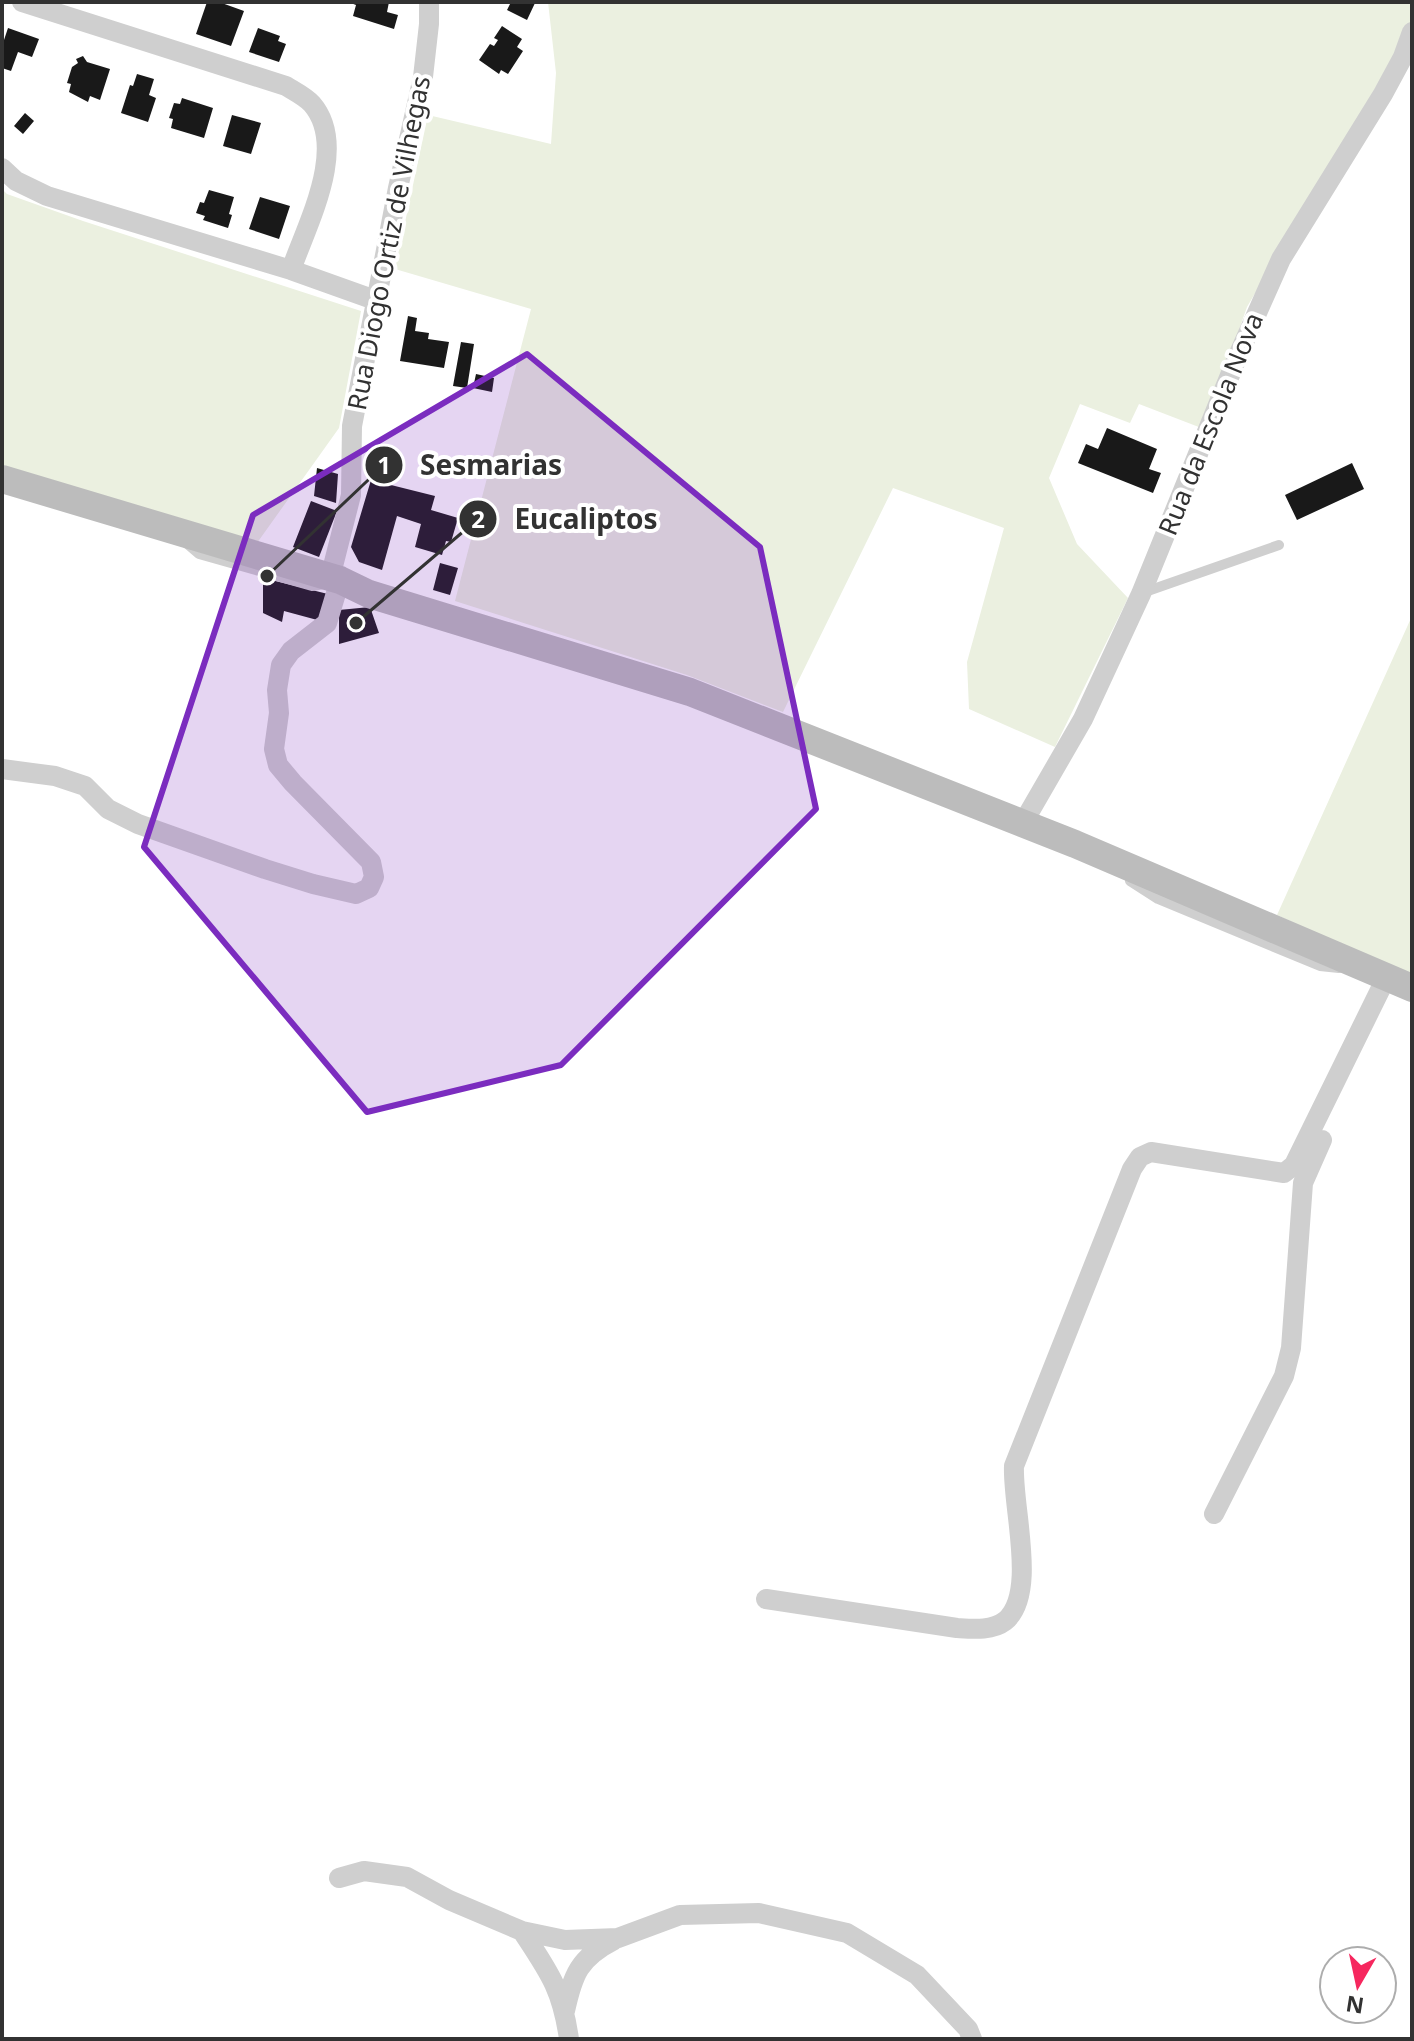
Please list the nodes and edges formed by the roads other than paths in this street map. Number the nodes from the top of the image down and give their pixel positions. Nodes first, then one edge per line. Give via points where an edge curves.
1 (22, 2) edge
2 (429, 2) edge
3 (1412, 32) edge
4 (2, 168) edge
5 (291, 270) junction
6 (375, 300) junction
7 (2, 479) edge
8 (1279, 545) dead end
9 (335, 579) junction
10 (1141, 594) junction
11 (2, 769) edge
12 (1023, 823) junction
13 (1390, 980) edge
14 (1214, 1514) dead end
15 (766, 1599) dead end
16 (339, 1878) dead end
17 (522, 1931) junction
18 (618, 1938) junction
19 (565, 2011) junction
20 (569, 2039) edge
21 (972, 2039) edge

1 - 5 street via 286,86 312,104 328,134 327,167
2 - 6 street, Rua Diogo Ortiz de Vilhegas via 423,77
3 - 10 street, Rua da Escola Nova via 1383,94 1281,259
4 - 5 street via 47,196
5 - 6 street
6 - 9 street, Rua Diogo Ortiz de Vilhegas via 352,426 351,495
7 - 9 main road
8 - 10 lane
9 - 11 street, Rua Diogo Ortiz de Vilhegas via 327,623 281,665 274,749 278,765 293,783 371,862 374,877 369,888 356,894 265,869 138,824 108,809 85,786
9 - 12 main road via 690,692
10 - 12 street, Rua da Escola Nova via 1083,719
12 - 13 main road
13 - 14 street via 1303,1183 1291,1348 1284,1376
13 - 15 street via 1294,1165 1284,1173 1151,1152 1132,1169 1014,1466 1023,1581 1019,1603 1004,1622 985,1629 957,1628
16 - 17 street via 364,1871 407,1877
17 - 18 street via 565,1940
17 - 19 street via 555,1982
18 - 19 street via 595,1950 572,1978
18 - 21 street via 680,1915 759,1913 847,1933 917,1975
19 - 20 street

